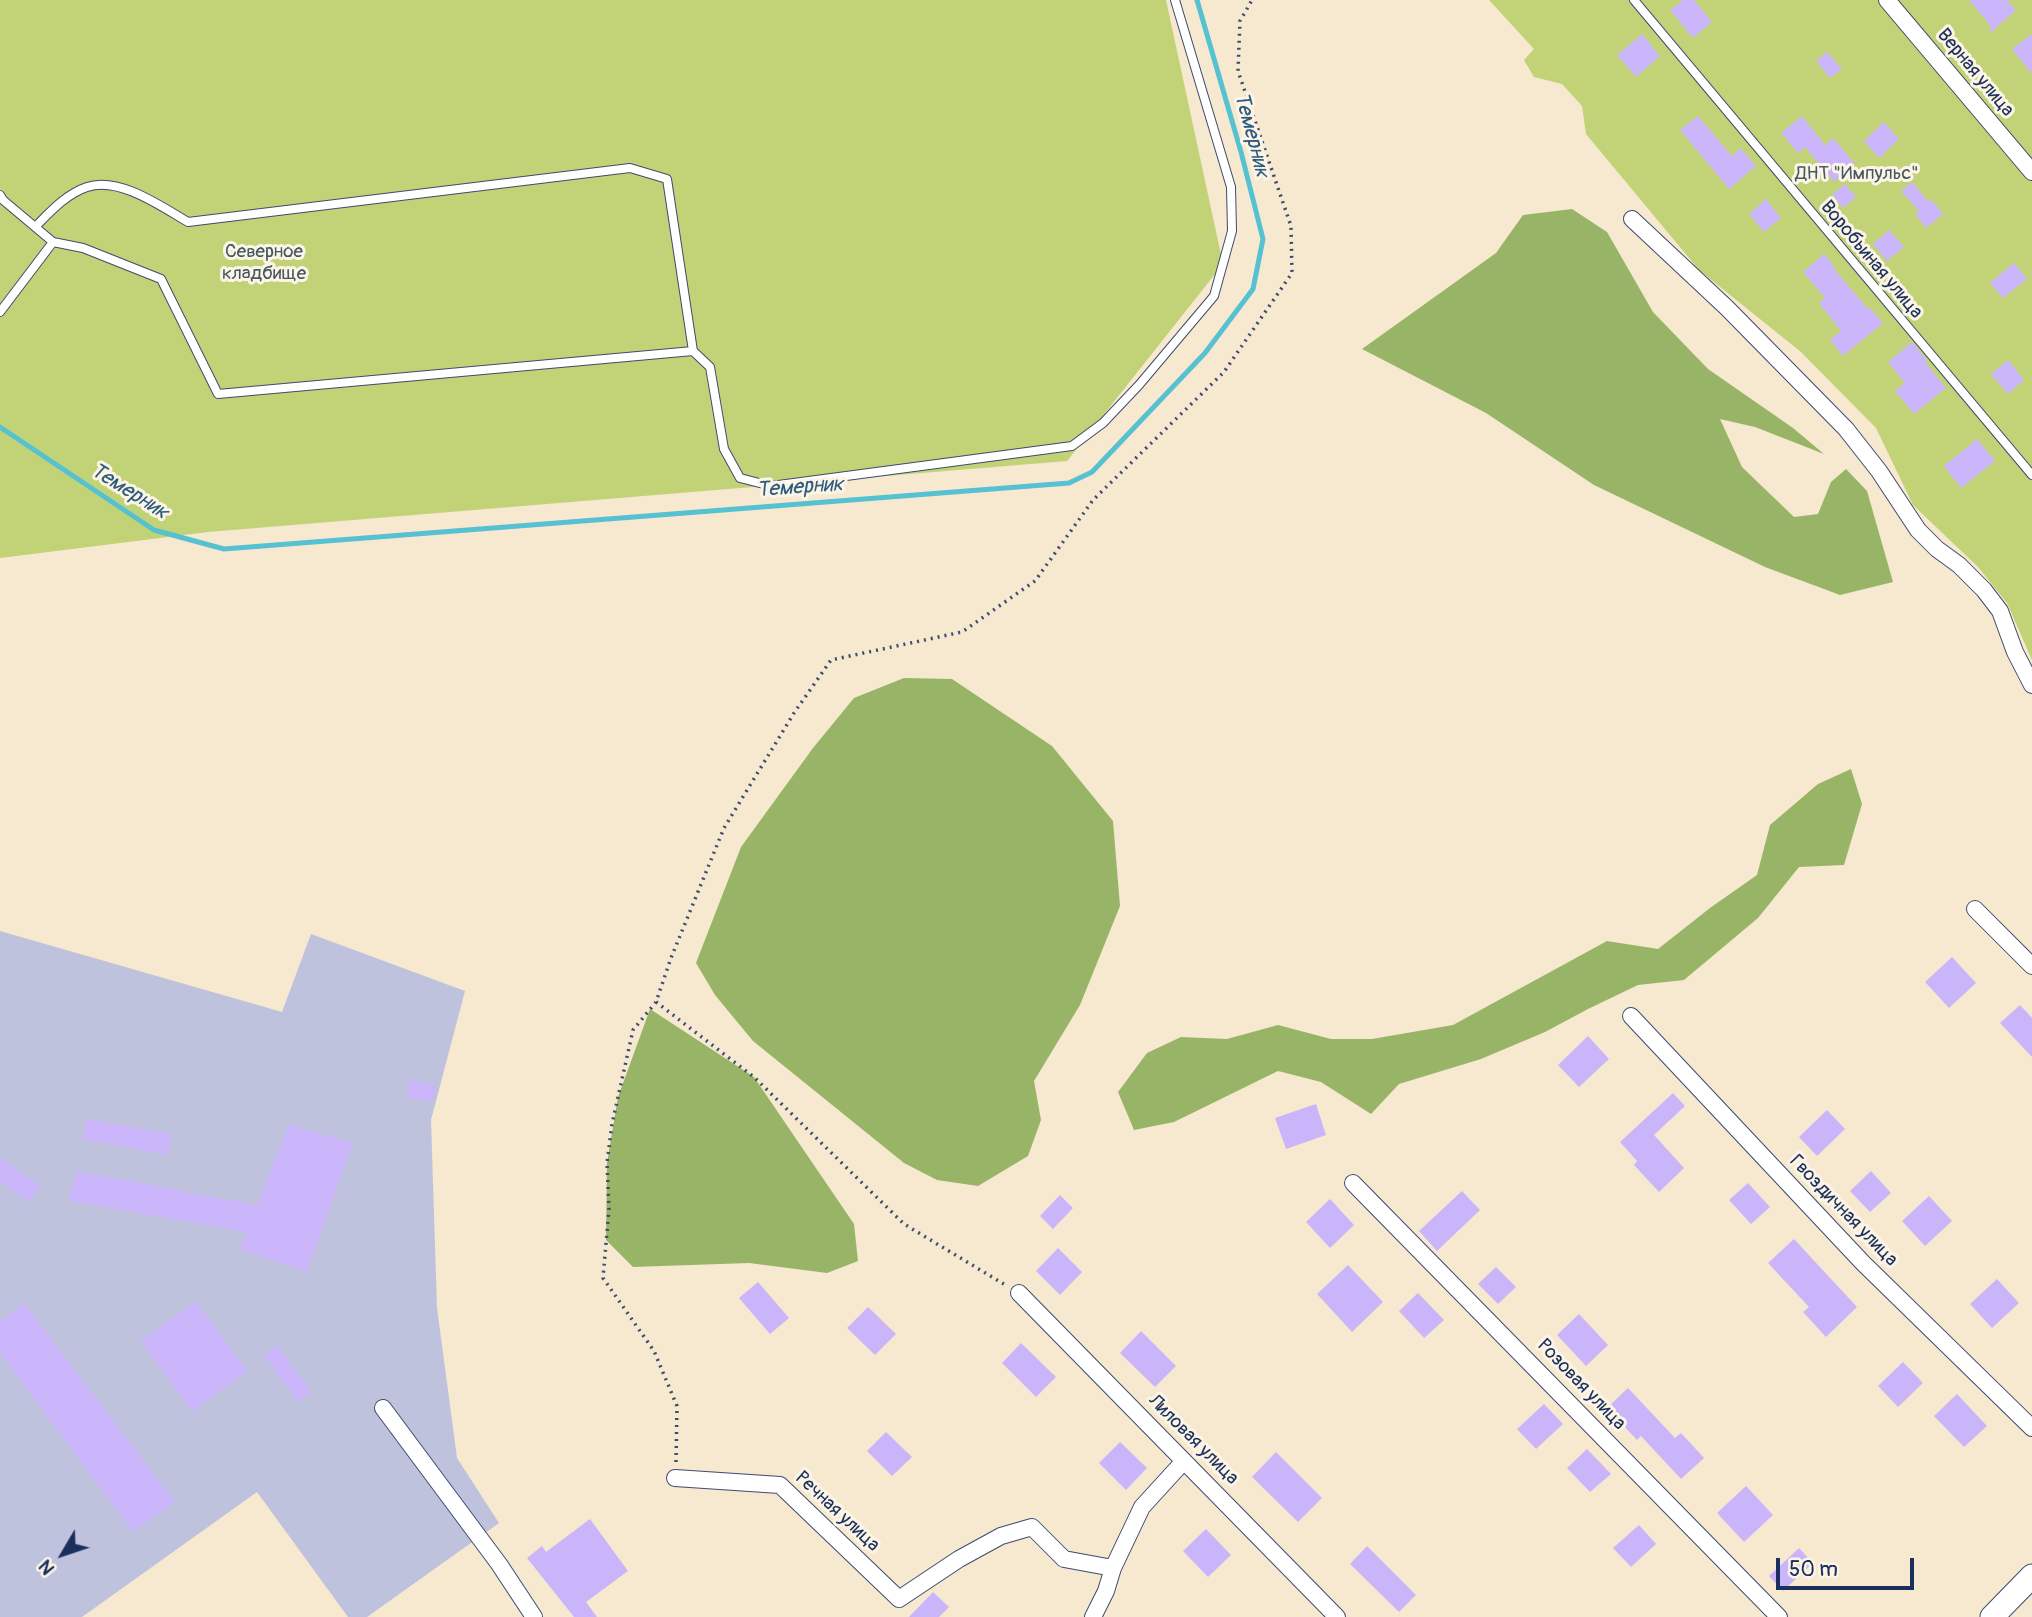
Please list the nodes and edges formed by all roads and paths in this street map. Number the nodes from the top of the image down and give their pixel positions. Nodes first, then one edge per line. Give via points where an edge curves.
1 (1175, 0) edge
2 (1252, 0) edge
3 (1634, 0) edge
4 (1886, 0) edge
5 (2032, 172) edge
6 (0, 195) edge
7 (1632, 219) dead end
8 (35, 227) junction
9 (53, 242) junction
10 (0, 312) edge
11 (693, 351) junction
12 (2032, 475) edge
13 (2032, 685) edge
14 (1975, 909) dead end
15 (2032, 966) edge
16 (656, 1002) junction
17 (1631, 1016) dead end
18 (1353, 1183) dead end
19 (1019, 1293) joint
20 (383, 1408) dead end
21 (2032, 1428) edge
22 (1184, 1461) junction
23 (675, 1478) joint
24 (1113, 1568) junction
25 (2032, 1576) edge
26 (534, 1617) edge
27 (1094, 1617) edge
28 (1337, 1617) edge
29 (1779, 1617) edge
30 (1992, 1617) edge

1 - 11 lane via 1231,187 1232,231 1214,296 1130,395 1072,446 771,486 740,478 724,449 710,367
2 - 16 path via 1240,21 1238,71 1291,226 1292,272 1224,372 1093,500 1035,581 962,632 831,660 724,828
3 - 12 lane, Воробьиная улица
4 - 5 street, Верная улица
6 - 8 lane
7 - 13 street via 1846,429 1918,530 1984,590 2000,611
8 - 9 lane
8 - 11 lane via 61,202 89,186 118,186 188,222 630,168 667,180
9 - 10 lane
9 - 11 lane via 83,248 161,279 218,394
14 - 15 street
16 - 19 path via 754,1077 904,1224
16 - 23 path via 633,1030 612,1124 603,1278 654,1351 677,1406
17 - 21 street, Гвоздичная улица via 1863,1263
18 - 29 street, Розовая улица
19 - 22 street, Лиловая улица
20 - 26 street
22 - 24 street via 1142,1507
22 - 28 street, Лиловая улица
23 - 24 street, Речная улица via 780,1485 899,1598 1001,1536 1032,1527 1064,1559
24 - 27 street
25 - 30 street

